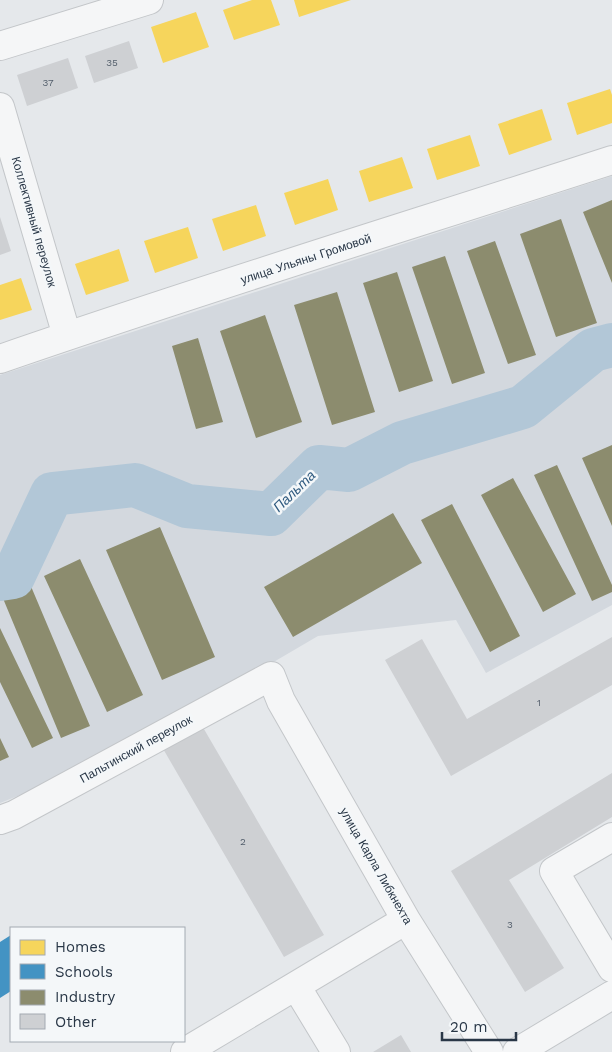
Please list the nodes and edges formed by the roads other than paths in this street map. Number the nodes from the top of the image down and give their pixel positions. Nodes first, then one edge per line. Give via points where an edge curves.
1 (149, 0) edge
2 (0, 46) edge
3 (0, 108) edge
4 (612, 160) edge
5 (67, 336) junction
6 (0, 359) edge
7 (271, 676) joint
8 (0, 820) edge
9 (612, 837) edge
10 (406, 920) junction
11 (612, 968) edge
12 (296, 986) junction
13 (612, 995) edge
14 (184, 1052) edge
15 (336, 1052) edge
16 (489, 1052) edge
17 (517, 1052) edge

1 - 2 street
3 - 5 street, Коллективный переулок
4 - 5 street, улица Ульяны Громовой
5 - 6 street, улица Ульяны Громовой
7 - 8 street, Пальтинский переулок
7 - 10 street, улица Карла Либкнехта via 281,701
9 - 11 street via 554,872
10 - 12 street
10 - 16 street, улица Карла Либкнехта
12 - 14 street
12 - 15 street
13 - 17 street

